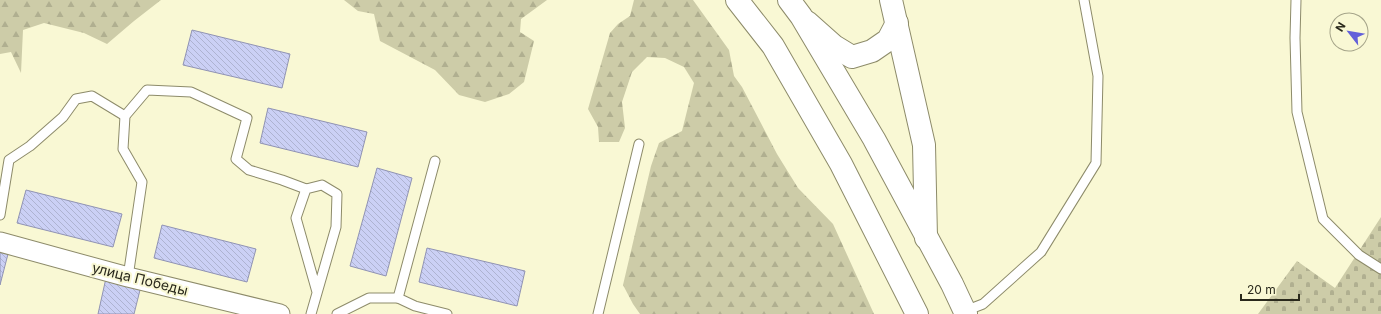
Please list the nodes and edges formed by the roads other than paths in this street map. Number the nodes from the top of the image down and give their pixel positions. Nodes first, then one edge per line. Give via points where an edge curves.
1 (737, 0) edge
2 (891, 0) edge
3 (1084, 0) edge
4 (1296, 0) edge
5 (795, 8) edge
6 (897, 23) junction
7 (125, 116) junction
8 (639, 144) dead end
9 (435, 161) dead end
10 (306, 189) junction
11 (0, 216) edge
12 (926, 238) junction
13 (0, 242) edge
14 (1381, 269) edge
15 (128, 277) junction
16 (317, 292) junction
17 (398, 298) junction
18 (414, 310) edge
19 (965, 312) edge
20 (280, 314) edge
21 (311, 314) edge
22 (337, 314) edge
23 (447, 314) edge
24 (598, 314) edge
25 (917, 314) edge

1 - 25 main road via 773,46 841,164
2 - 6 main road
3 - 19 lane via 1098,76 1096,163 1041,252 983,304
4 - 14 lane via 1297,112 1322,219 1359,255
5 - 6 main road via 834,46 852,57 872,51 888,40
5 - 12 main road via 874,139
6 - 12 main road via 924,145
7 - 10 lane via 148,90 190,92 247,118 236,160 249,170
7 - 11 lane via 92,96 76,99 63,117 30,146 9,160
7 - 15 lane via 123,149 142,182
8 - 24 lane
9 - 17 lane
10 - 16 lane via 296,218
10 - 16 lane via 322,185 337,194 336,227
12 - 19 main road
13 - 15 street, улица Победы
15 - 20 street, улица Победы
16 - 21 lane
17 - 18 lane
17 - 22 lane via 369,298
18 - 23 lane

